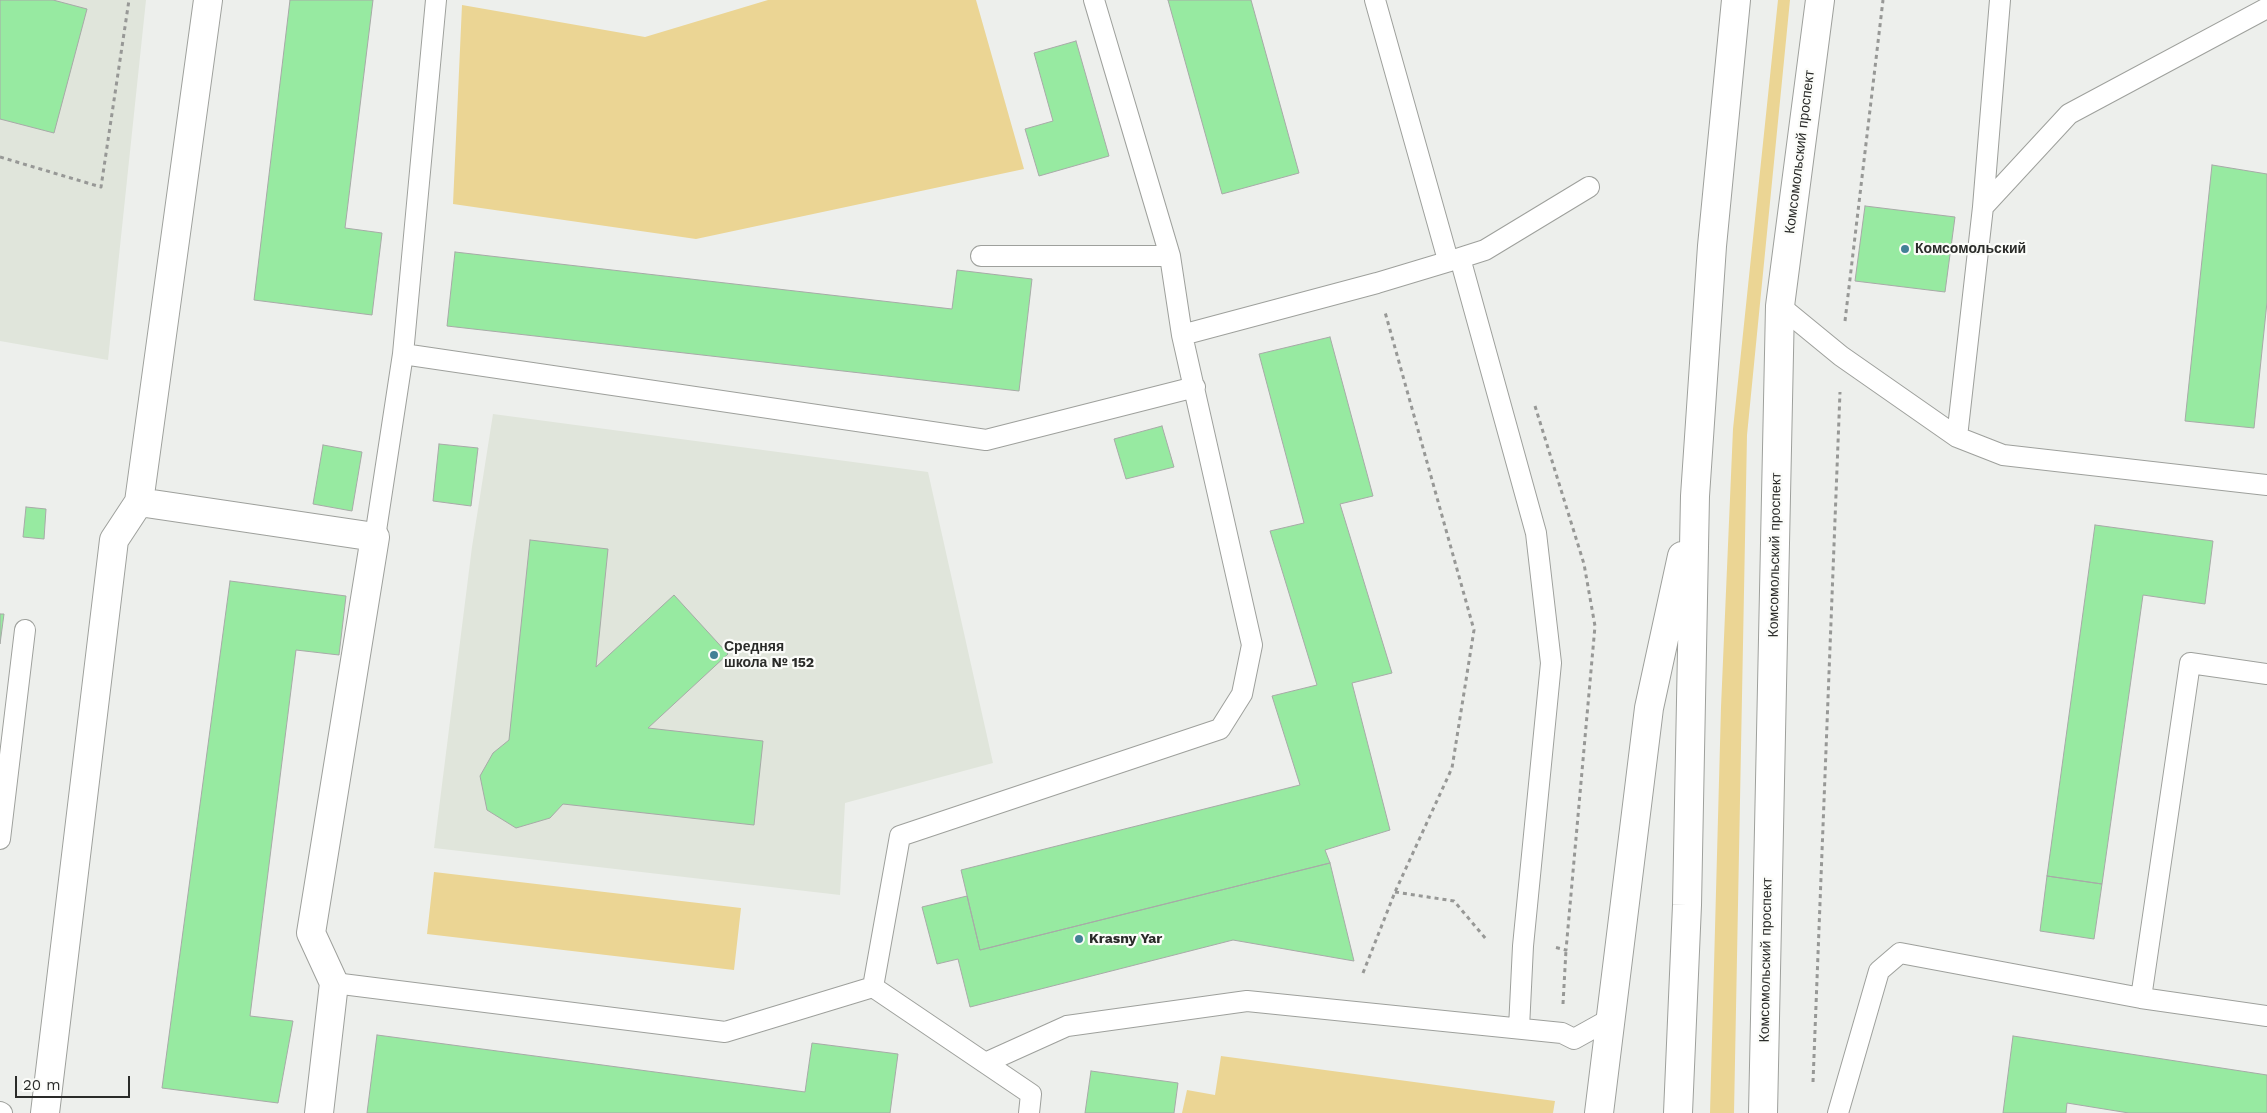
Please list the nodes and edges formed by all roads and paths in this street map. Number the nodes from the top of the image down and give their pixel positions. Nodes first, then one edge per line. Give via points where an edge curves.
1 (129, 0) edge
2 (208, 0) edge
3 (436, 0) edge
4 (1094, 0) edge
5 (1375, 0) edge
6 (1736, 0) edge
7 (1820, 0) edge
8 (1883, 0) edge
9 (2000, 0) edge
10 (2267, 8) edge
11 (0, 158) edge
12 (1589, 187) dead end
13 (1982, 207) junction
14 (981, 256) dead end
15 (1170, 256) junction
16 (1454, 259) junction
17 (1377, 283) junction
18 (1780, 306) junction
19 (1182, 335) junction
20 (403, 354) junction
21 (1841, 356) junction
22 (1195, 387) junction
23 (1956, 437) junction
24 (2267, 485) edge
25 (1695, 496) junction
26 (139, 502) junction
27 (374, 536) junction
28 (25, 630) dead end
29 (2266, 671) edge
30 (0, 839) edge
31 (1395, 892) junction
32 (1486, 939) dead end
33 (1566, 950) dead end
34 (1363, 973) dead end
35 (334, 982) junction
36 (873, 987) junction
37 (2140, 998) junction
38 (2267, 1016) edge
39 (1610, 1019) junction
40 (1519, 1028) junction
41 (1562, 1033) junction
42 (984, 1063) junction
43 (1813, 1083) dead end
44 (45, 1113) edge
45 (319, 1113) edge
46 (1030, 1113) edge
47 (1599, 1113) edge
48 (1678, 1113) edge
49 (1762, 1113) edge
50 (1838, 1113) edge

1 - 11 path via 100,187
2 - 26 main road
3 - 20 lane
4 - 15 lane
5 - 16 lane
6 - 25 main road via 1712,246
7 - 18 main road, Комсомольский проспект
8 - 21 path
9 - 13 lane
10 - 13 lane via 2069,114
12 - 16 lane via 1485,250
13 - 23 lane
14 - 15 lane
15 - 19 lane
16 - 17 lane
16 - 40 lane via 1536,533 1551,663 1523,946
17 - 19 lane
17 - 31 path via 1474,630 1452,768
18 - 21 lane
18 - 49 main road, Комсомольский проспект
19 - 22 lane
20 - 22 lane via 986,440
20 - 27 lane
21 - 23 lane
21 - 43 path
22 - 36 lane via 1252,645 1242,694 1220,729 900,836
23 - 24 lane via 2003,455
25 - 39 main road via 1649,708
25 - 48 main road via 1687,905
26 - 27 main road
26 - 44 main road via 114,540
27 - 35 main road via 312,933
28 - 30 lane
29 - 37 lane via 2190,663
31 - 32 path via 1454,901
31 - 34 path
33 - 41 path
35 - 36 lane via 725,1032
35 - 45 main road
36 - 42 lane
37 - 38 lane
37 - 50 lane via 1900,953 1880,971
39 - 41 lane via 1574,1039
39 - 47 main road
40 - 41 lane
40 - 42 lane via 1247,1001 1067,1026
42 - 46 lane via 1031,1094

